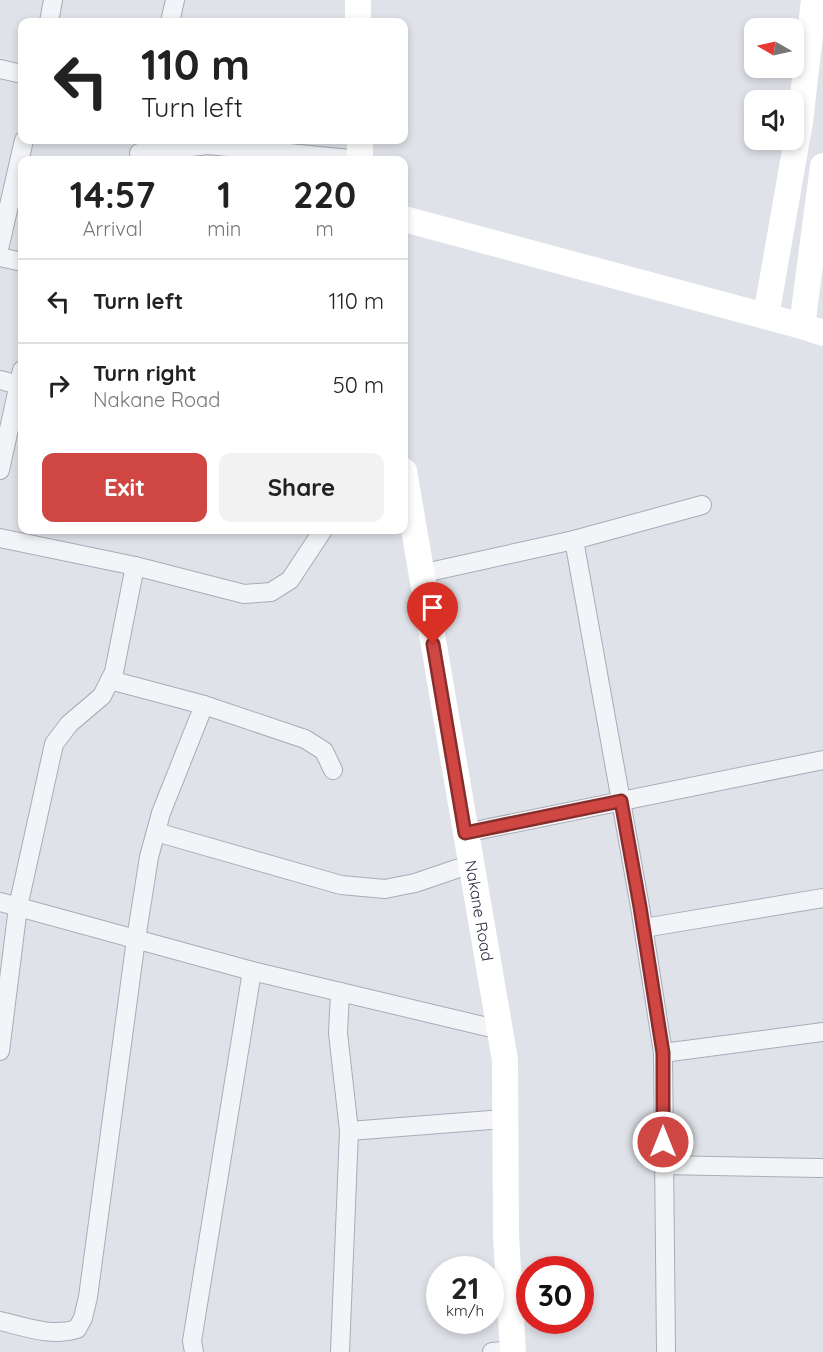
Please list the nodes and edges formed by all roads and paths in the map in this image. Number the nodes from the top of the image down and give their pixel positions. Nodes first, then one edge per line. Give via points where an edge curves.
1 (53, 0) edge
2 (175, 0) edge
3 (358, 0) edge
4 (814, 0) edge
5 (50, 18) edge
6 (171, 18) edge
7 (358, 18) edge
8 (0, 69) edge
9 (18, 73) edge
10 (140, 151) edge
11 (319, 156) edge
12 (18, 166) edge
13 (823, 166) edge
14 (408, 220) edge
15 (0, 245) edge
16 (0, 256) edge
17 (18, 261) edge
18 (766, 316) junction
19 (813, 329) edge
20 (0, 380) edge
21 (18, 380) edge
22 (18, 393) edge
23 (0, 470) edge
24 (408, 500) edge
25 (702, 505) dead end
26 (320, 534) edge
27 (0, 538) edge
28 (574, 540) junction
29 (135, 566) junction
30 (420, 574) junction
31 (110, 680) junction
32 (204, 705) junction
33 (823, 760) edge
34 (333, 770) dead end
35 (621, 801) junction
36 (156, 832) junction
37 (465, 833) junction
38 (471, 864) junction
39 (823, 898) edge
40 (9, 904) edge
41 (644, 928) junction
42 (136, 939) junction
43 (252, 971) junction
44 (340, 992) junction
45 (3, 997) edge
46 (500, 1030) junction
47 (823, 1032) edge
48 (0, 1051) edge
49 (663, 1053) junction
50 (504, 1119) junction
51 (349, 1131) junction
52 (663, 1165) junction
53 (821, 1168) dead end
54 (0, 1321) edge
55 (506, 1351) edge
56 (194, 1352) edge
57 (340, 1352) edge
58 (666, 1352) edge

1 - 5 street
2 - 6 street
3 - 7 street
4 - 18 street via 800,122
8 - 9 street
10 - 11 street via 208,145
12 - 15 street
13 - 19 street
14 - 18 street
16 - 17 street
18 - 19 street
20 - 21 street
22 - 23 street
24 - 30 street, Nakane Road
25 - 28 street
26 - 29 street via 290,580 271,592 244,594
27 - 29 street
28 - 30 street
28 - 35 street
29 - 31 street
30 - 37 street, Nakane Road
31 - 32 street
31 - 40 street via 102,696 69,724 54,744
32 - 34 street via 305,739 324,751
32 - 36 street
33 - 35 street
35 - 37 street
35 - 41 street
36 - 38 street via 341,885 385,889
36 - 42 street
37 - 38 street, Nakane Road
38 - 46 street, Nakane Road
39 - 41 street
40 - 42 street
40 - 45 street
41 - 49 street
42 - 43 street
42 - 54 street via 83,1318 76,1329 53,1334
43 - 44 street
43 - 56 street via 192,1341
44 - 46 street
44 - 51 street via 338,1033
45 - 48 street
46 - 50 street, Nakane Road via 505,1060
47 - 49 street
49 - 52 street
50 - 51 street
50 - 55 street, Nakane Road
51 - 57 street
52 - 53 street
52 - 58 street

